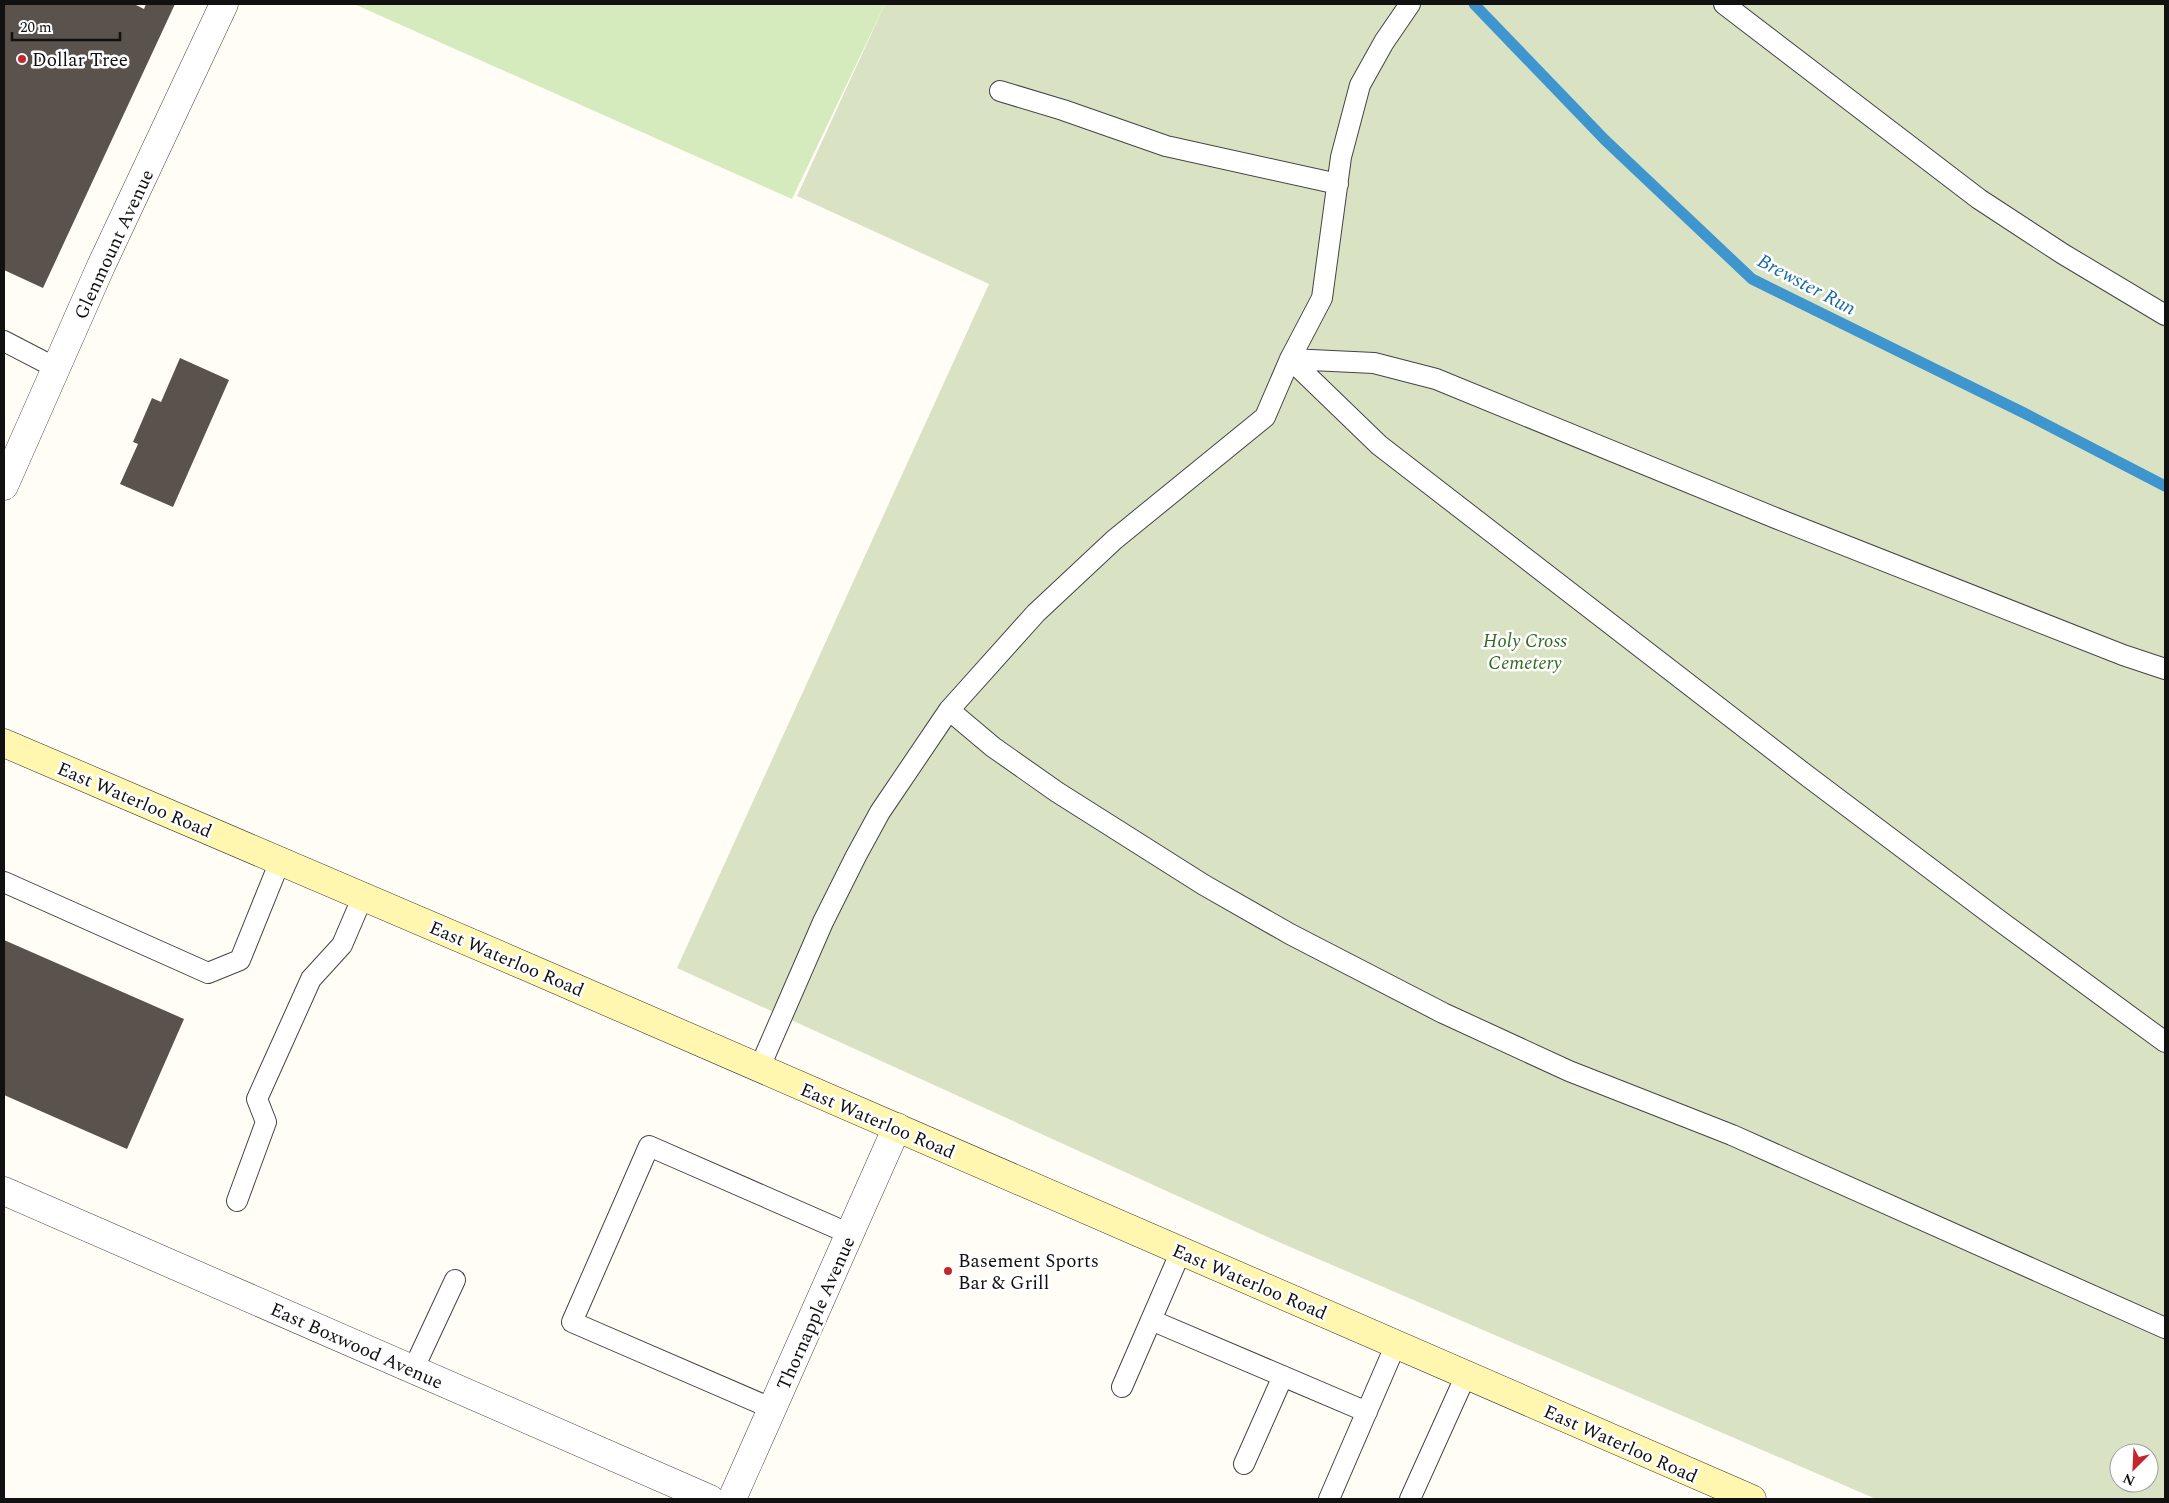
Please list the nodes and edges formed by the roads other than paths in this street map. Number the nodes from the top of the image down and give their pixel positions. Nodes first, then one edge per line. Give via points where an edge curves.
1 (224, 4) edge
2 (1410, 4) edge
3 (1724, 4) edge
4 (1000, 91) dead end
5 (1338, 184) junction
6 (2165, 315) edge
7 (4, 340) edge
8 (1290, 359) junction
9 (56, 368) junction
10 (4, 486) edge
11 (2165, 669) edge
12 (950, 710) junction
13 (4, 743) edge
14 (280, 861) junction
15 (4, 882) edge
16 (363, 896) junction
17 (2165, 1042) edge
18 (759, 1069) junction
19 (897, 1127) junction
20 (4, 1191) edge
21 (237, 1201) dead end
22 (850, 1234) junction
23 (1181, 1251) junction
24 (454, 1280) dead end
25 (1151, 1320) junction
26 (2165, 1328) edge
27 (1396, 1344) junction
28 (413, 1370) junction
29 (1466, 1375) junction
30 (1283, 1376) junction
31 (1122, 1387) dead end
32 (773, 1409) junction
33 (1367, 1412) junction
34 (1244, 1464) dead end
35 (710, 1499) edge
36 (732, 1499) edge
37 (1329, 1499) edge
38 (1410, 1499) edge
39 (1752, 1499) edge

1 - 9 street, Glenmount Avenue
2 - 5 lane via 1360,85 1346,132
3 - 6 lane via 1979,198 2063,254
4 - 5 lane via 1166,146
5 - 8 lane via 1322,298
7 - 9 lane
8 - 11 lane via 1374,362 1436,379 1787,522
8 - 12 lane via 1265,417 1114,540 1036,613
8 - 17 lane via 1379,445 1810,778
9 - 10 street, Glenmount Avenue
12 - 18 lane via 880,812 856,856 823,922
12 - 26 lane via 993,747 1049,786 1204,885 1290,934 1443,1013 1569,1071 1732,1135
13 - 14 main road, East Waterloo Road
14 - 15 lane via 240,960 208,973
14 - 16 main road, East Waterloo Road
16 - 18 main road, East Waterloo Road
16 - 21 lane via 342,945 311,979 256,1099 266,1122
18 - 19 main road, East Waterloo Road
19 - 22 street, Thornapple Avenue
19 - 23 main road, East Waterloo Road
20 - 28 street, East Boxwood Avenue
22 - 32 street, Thornapple Avenue
22 - 32 lane via 649,1146 572,1322
23 - 25 lane
23 - 27 main road, East Waterloo Road
24 - 28 lane
25 - 30 lane
25 - 31 lane
27 - 29 main road, East Waterloo Road
27 - 33 lane
28 - 35 street, East Boxwood Avenue
29 - 38 lane
29 - 39 main road, East Waterloo Road
30 - 33 lane
30 - 34 lane
32 - 36 street, Thornapple Avenue
33 - 37 lane

